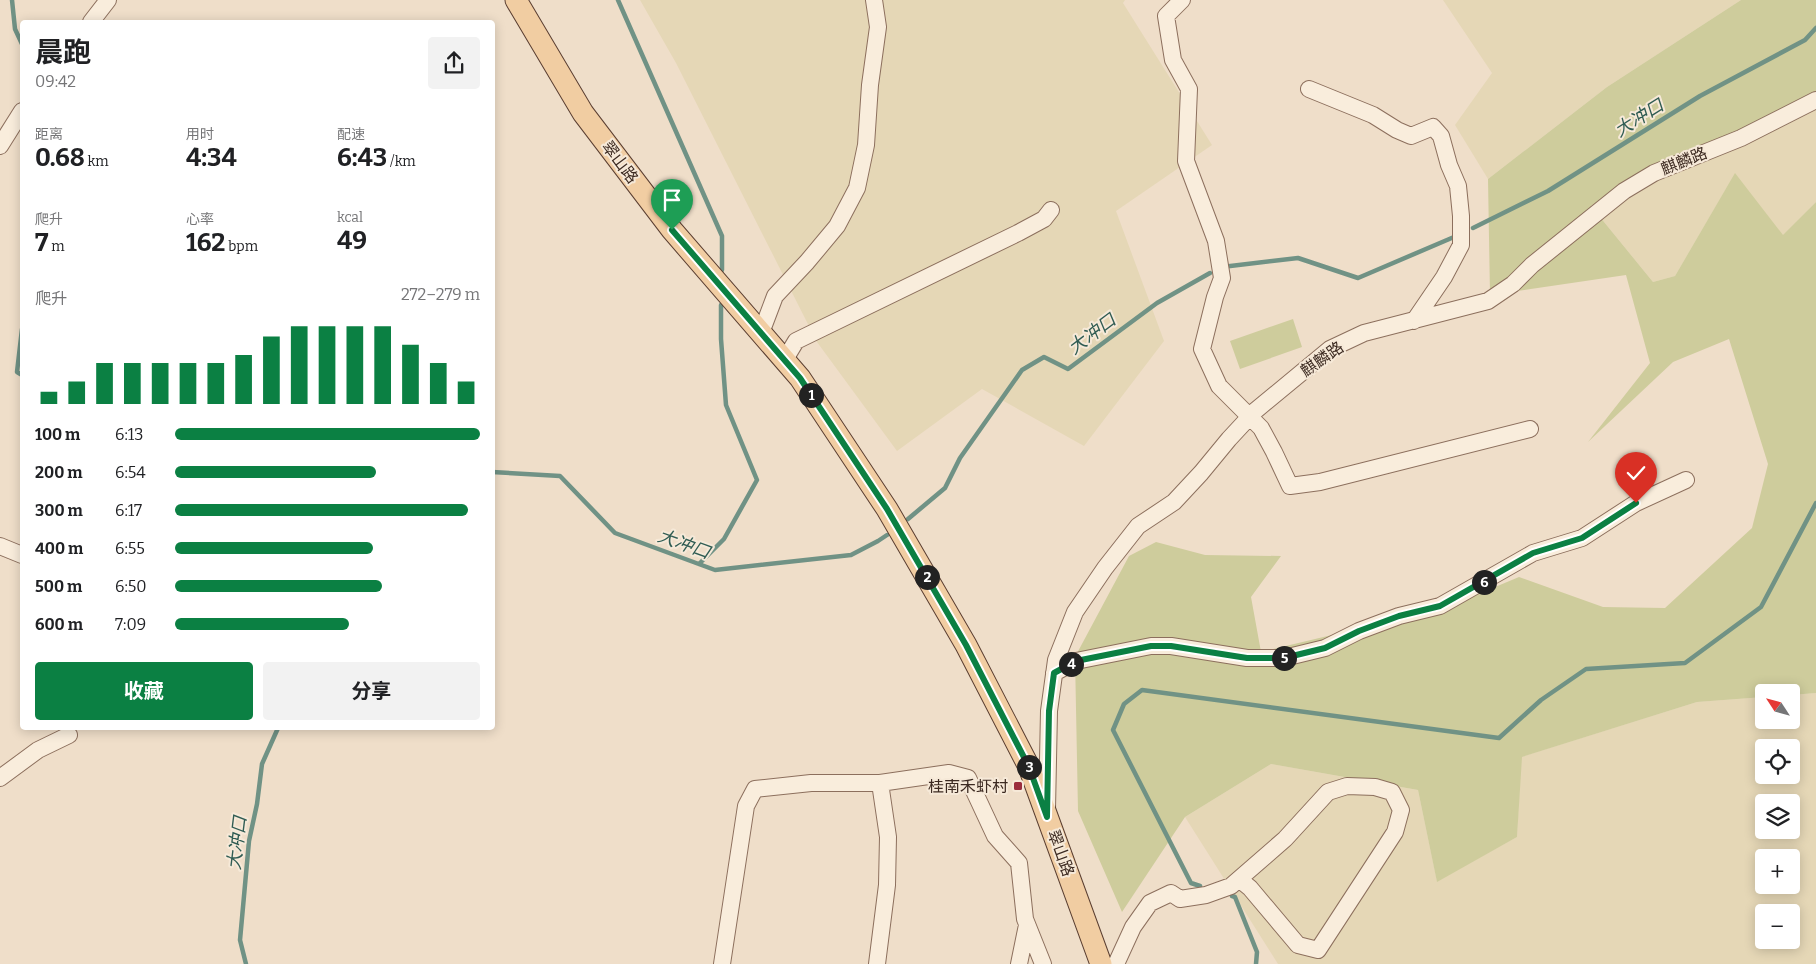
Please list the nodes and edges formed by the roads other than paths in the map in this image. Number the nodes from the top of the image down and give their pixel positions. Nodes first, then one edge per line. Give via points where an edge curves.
1 (108, 0) edge
2 (516, 0) edge
3 (874, 0) edge
4 (1182, 0) edge
5 (93, 20) edge
6 (1309, 89) dead end
7 (1816, 100) edge
8 (20, 114) edge
9 (0, 146) edge
10 (1051, 210) dead end
11 (1414, 321) junction
12 (761, 333) junction
13 (784, 360) junction
14 (1250, 417) junction
15 (1530, 430) dead end
16 (1686, 480) dead end
17 (0, 546) edge
18 (20, 554) edge
19 (1054, 673) junction
20 (68, 735) dead end
21 (0, 778) edge
22 (880, 783) junction
23 (1047, 817) junction
24 (1239, 879) junction
25 (1027, 924) junction
26 (722, 964) edge
27 (876, 964) edge
28 (1019, 964) edge
29 (1042, 964) edge
30 (1101, 964) edge
31 (1116, 964) edge

1 - 5 street
2 - 12 main road, 翠山路 via 583,113 672,230
3 - 12 street via 878,27 866,145 857,188 837,226 775,296
4 - 14 street via 1166,16 1173,60 1189,88 1186,161 1216,241 1222,278 1202,349 1219,386
6 - 11 street via 1373,115 1411,136 1433,127 1442,136 1458,186 1461,246
7 - 11 street, 麒麟路 via 1741,138 1654,173 1624,191 1513,284 1488,301
8 - 9 street
10 - 13 street via 1044,219 1018,233 796,341
11 - 14 street, 麒麟路 via 1364,333 1330,349
12 - 13 main road, 翠山路
13 - 23 main road, 翠山路 via 800,378 887,509 961,636 1029,767
14 - 15 street via 1261,428 1290,486 1320,482
14 - 19 street, 麒麟路 via 1174,502 1138,526 1105,568 1075,612
16 - 19 street via 1636,503 1582,538 1533,553 1440,606 1383,622 1325,648 1284,658 1256,658 1151,646 1076,661
17 - 18 street
19 - 23 street, 麒麟路 via 1049,711
20 - 21 street via 38,750
22 - 25 street via 949,773 968,778 995,836 1018,863
22 - 26 street via 755,789 746,806
22 - 27 street via 888,837 887,885
23 - 30 main road, 翠山路
24 - 24 street via 1285,839 1328,792 1347,786 1375,787 1392,792 1401,810 1395,832 1318,950 1298,945
24 - 31 street via 1231,886 1206,895 1180,899 1171,893 1150,903 1133,927
25 - 28 street
25 - 29 street

